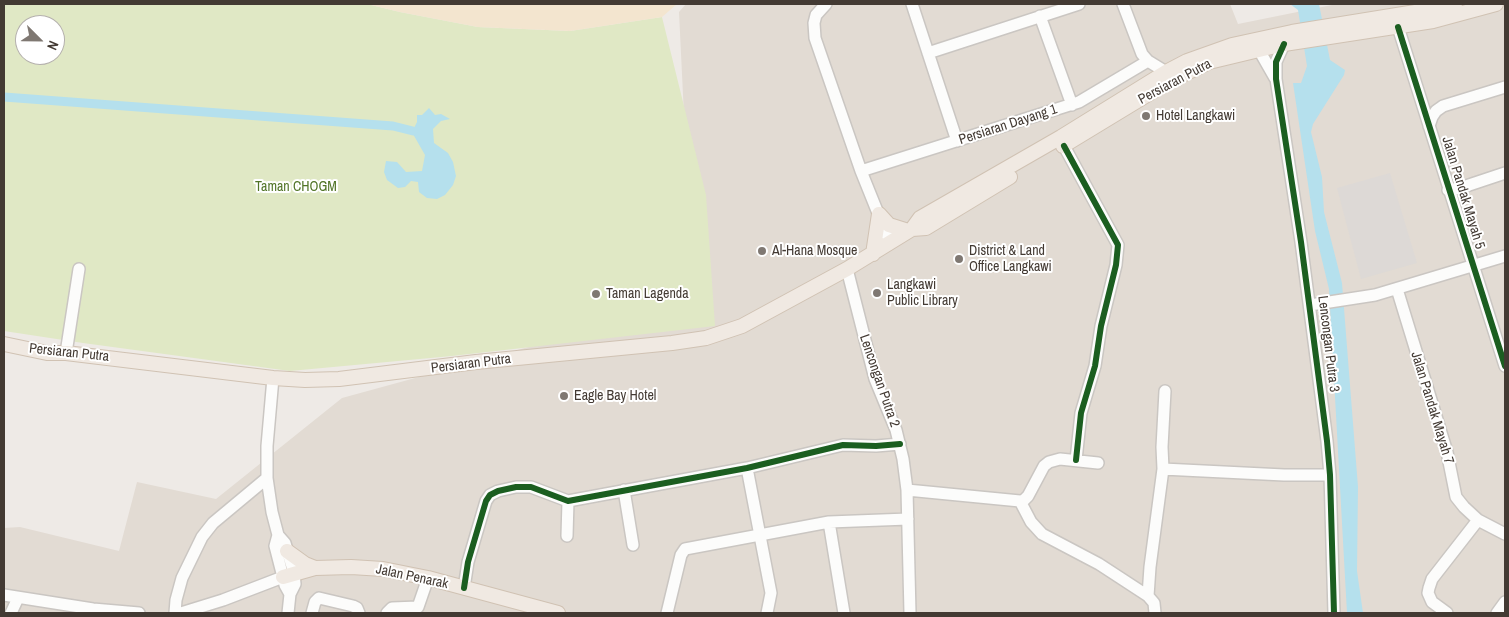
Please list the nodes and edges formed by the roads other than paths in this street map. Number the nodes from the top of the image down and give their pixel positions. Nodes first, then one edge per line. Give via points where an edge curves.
1 (826, 4) edge
2 (912, 4) edge
3 (1079, 4) edge
4 (1123, 4) edge
5 (1455, 4) edge
6 (1496, 4) edge
7 (1040, 16) junction
8 (1398, 27) junction
9 (1331, 31) junction
10 (1290, 40) junction
11 (1259, 50) junction
12 (928, 53) junction
13 (1148, 61) junction
14 (1166, 72) junction
15 (1276, 80) junction
16 (1505, 87) edge
17 (1418, 94) junction
18 (1072, 105) junction
19 (1443, 106) junction
20 (1429, 126) junction
21 (957, 141) junction
22 (1064, 146) junction
23 (861, 171) junction
24 (1505, 173) edge
25 (1448, 190) junction
26 (879, 214) junction
27 (910, 230) junction
28 (890, 243) junction
29 (873, 254) junction
30 (1505, 256) edge
31 (1472, 266) junction
32 (79, 269) dead end
33 (847, 269) junction
34 (1397, 289) junction
35 (1310, 305) junction
36 (4, 344) edge
37 (66, 353) junction
38 (1505, 366) edge
39 (273, 378) junction
40 (1165, 391) dead end
41 (900, 444) junction
42 (1076, 460) junction
43 (1098, 462) dead end
44 (747, 468) junction
45 (1163, 469) junction
46 (1330, 475) junction
47 (267, 478) junction
48 (624, 490) junction
49 (907, 490) junction
50 (568, 501) junction
51 (1020, 501) junction
52 (908, 519) junction
53 (1478, 520) junction
54 (830, 522) junction
55 (1505, 534) edge
56 (568, 536) dead end
57 (760, 536) junction
58 (633, 545) dead end
59 (282, 553) junction
60 (315, 568) junction
61 (288, 575) junction
62 (428, 578) junction
63 (263, 584) junction
64 (464, 588) junction
65 (4, 595) edge
66 (1148, 596) junction
67 (18, 598) junction
68 (1505, 602) edge
69 (523, 609) edge
70 (92, 611) edge
71 (11, 613) edge
72 (139, 613) edge
73 (175, 613) edge
74 (182, 613) edge
75 (288, 613) edge
76 (312, 613) edge
77 (359, 613) edge
78 (387, 613) edge
79 (558, 613) edge
80 (667, 613) edge
81 (767, 613) edge
82 (844, 613) edge
83 (910, 613) edge
84 (1155, 613) edge
85 (1334, 613) edge
86 (1447, 613) edge
87 (1497, 613) edge

1 - 23 street via 816,15 813,31
2 - 12 street
3 - 7 street
4 - 13 street via 1138,48
5 - 9 main road, Persiaran Putra
6 - 8 main road, Persiaran Putra
7 - 12 street
7 - 18 street
8 - 9 main road, Persiaran Putra
8 - 17 street, Jalan Pandak Mayah 5
9 - 10 main road, Persiaran Putra
10 - 11 main road, Persiaran Putra
10 - 14 main road, Persiaran Putra via 1213,51
10 - 15 street via 1276,62
11 - 15 street
11 - 22 main road, Persiaran Putra via 1190,70
12 - 21 street
13 - 14 street
13 - 18 street, Persiaran Dayang 1
14 - 27 main road, Persiaran Putra via 920,218
15 - 35 street, Lencongan Putra 3
16 - 19 street
17 - 19 street via 1426,102
17 - 20 street, Jalan Pandak Mayah 5
18 - 21 street, Persiaran Dayang 1
19 - 20 street via 1436,111
20 - 25 street, Jalan Pandak Mayah 5
21 - 23 street, Persiaran Dayang 1
22 - 27 main road, Persiaran Putra via 926,228
22 - 42 street via 1118,245 1100,326 1095,366 1081,413
23 - 26 street
24 - 25 street
25 - 31 street, Jalan Pandak Mayah 5
26 - 27 main road via 889,224
26 - 28 street
26 - 29 main road
27 - 28 main road, Persiaran Putra
28 - 29 main road, Persiaran Putra
29 - 33 main road, Persiaran Putra
30 - 31 street
31 - 34 street
31 - 38 street, Jalan Pandak Mayah 5
32 - 37 street
33 - 39 main road, Persiaran Putra via 742,326 706,338 339,379
33 - 41 street, Lencongan Putra 2 via 876,379
34 - 35 street
34 - 53 street, Jalan Pandak Mayah 7 via 1447,452 1456,496
35 - 46 street, Lencongan Putra 3
36 - 37 main road, Persiaran Putra via 47,353
37 - 39 main road, Persiaran Putra
39 - 47 street
40 - 45 street
41 - 44 street via 843,445
41 - 49 street, Lencongan Putra 2
42 - 43 street
42 - 51 street via 1049,462 1028,496
44 - 48 street
44 - 57 street
45 - 46 street
45 - 66 street
46 - 85 street, Lencongan Putra 3
47 - 59 street via 278,535 285,543
47 - 73 street via 213,523 202,537 182,578
48 - 50 street
48 - 58 street
49 - 51 street
49 - 52 street, Lencongan Putra 2
50 - 56 street
50 - 64 street via 531,487 516,487 490,495 468,562
51 - 66 street via 1042,534 1099,564
52 - 54 street
52 - 83 street, Lencongan Putra 2
53 - 55 street, Jalan Pandak Mayah 7
53 - 86 street via 1432,579 1428,593 1432,602
54 - 57 street
54 - 82 street
57 - 80 street via 685,549
57 - 81 street via 771,593
59 - 60 main road
59 - 61 street
59 - 63 street
60 - 61 main road, Jalan Penarak
60 - 62 main road, Jalan Penarak via 383,568
61 - 63 street, Jalan Penarak
61 - 75 street via 285,585 290,594
62 - 64 main road, Jalan Penarak
62 - 78 street via 418,607 392,608
63 - 74 street, Jalan Penarak
64 - 69 main road, Jalan Penarak
65 - 67 street
66 - 84 street via 1154,603
67 - 70 street
67 - 71 street
68 - 87 street
69 - 79 main road, Jalan Penarak
70 - 72 street
76 - 77 street via 315,602 320,598 353,606

